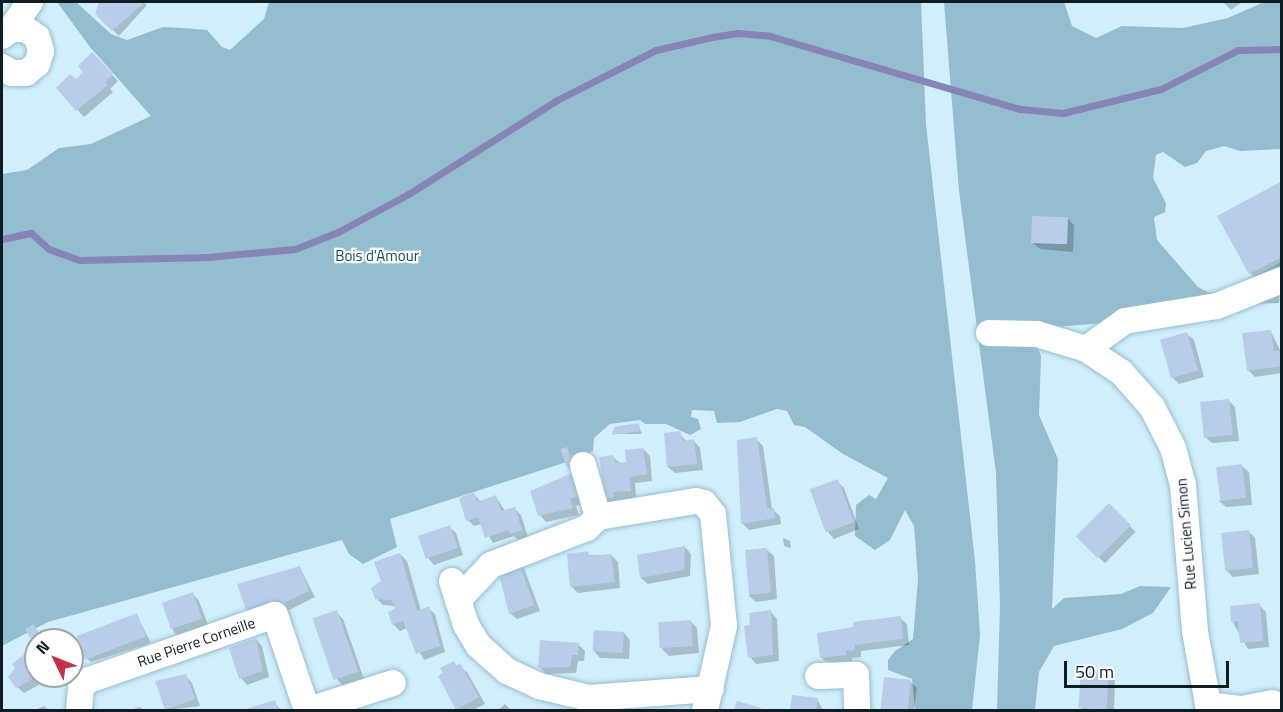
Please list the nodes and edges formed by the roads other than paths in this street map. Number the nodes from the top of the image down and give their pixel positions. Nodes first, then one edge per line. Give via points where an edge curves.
1 (30, 2) edge
2 (6, 33) edge
3 (2, 66) edge
4 (1281, 280) edge
5 (989, 333) dead end
6 (1086, 349) junction
7 (583, 465) dead end
8 (598, 517) junction
9 (819, 676) dead end
10 (393, 683) dead end
11 (708, 700) edge
12 (1274, 702) edge
13 (1208, 708) edge
14 (79, 711) edge
15 (308, 711) edge
16 (857, 711) edge

1 - 2 street
2 - 3 street via 32,32 40,44 41,58 26,73 12,73
4 - 6 street via 1217,306 1125,321
5 - 6 street, Rue Lucien Simon via 1037,334
6 - 13 street, Rue Lucien Simon via 1121,372 1142,393 1173,448 1183,485 1195,631
7 - 8 street
8 - 11 street via 696,501 709,507 724,626
8 - 11 street via 587,528 491,565 455,590 478,645 507,671 539,686 589,698
9 - 16 street via 856,675
10 - 15 street, Rue Pierre Corneille
12 - 13 street via 1242,709
14 - 15 street, Rue Pierre Corneille via 81,687 89,680 275,615

